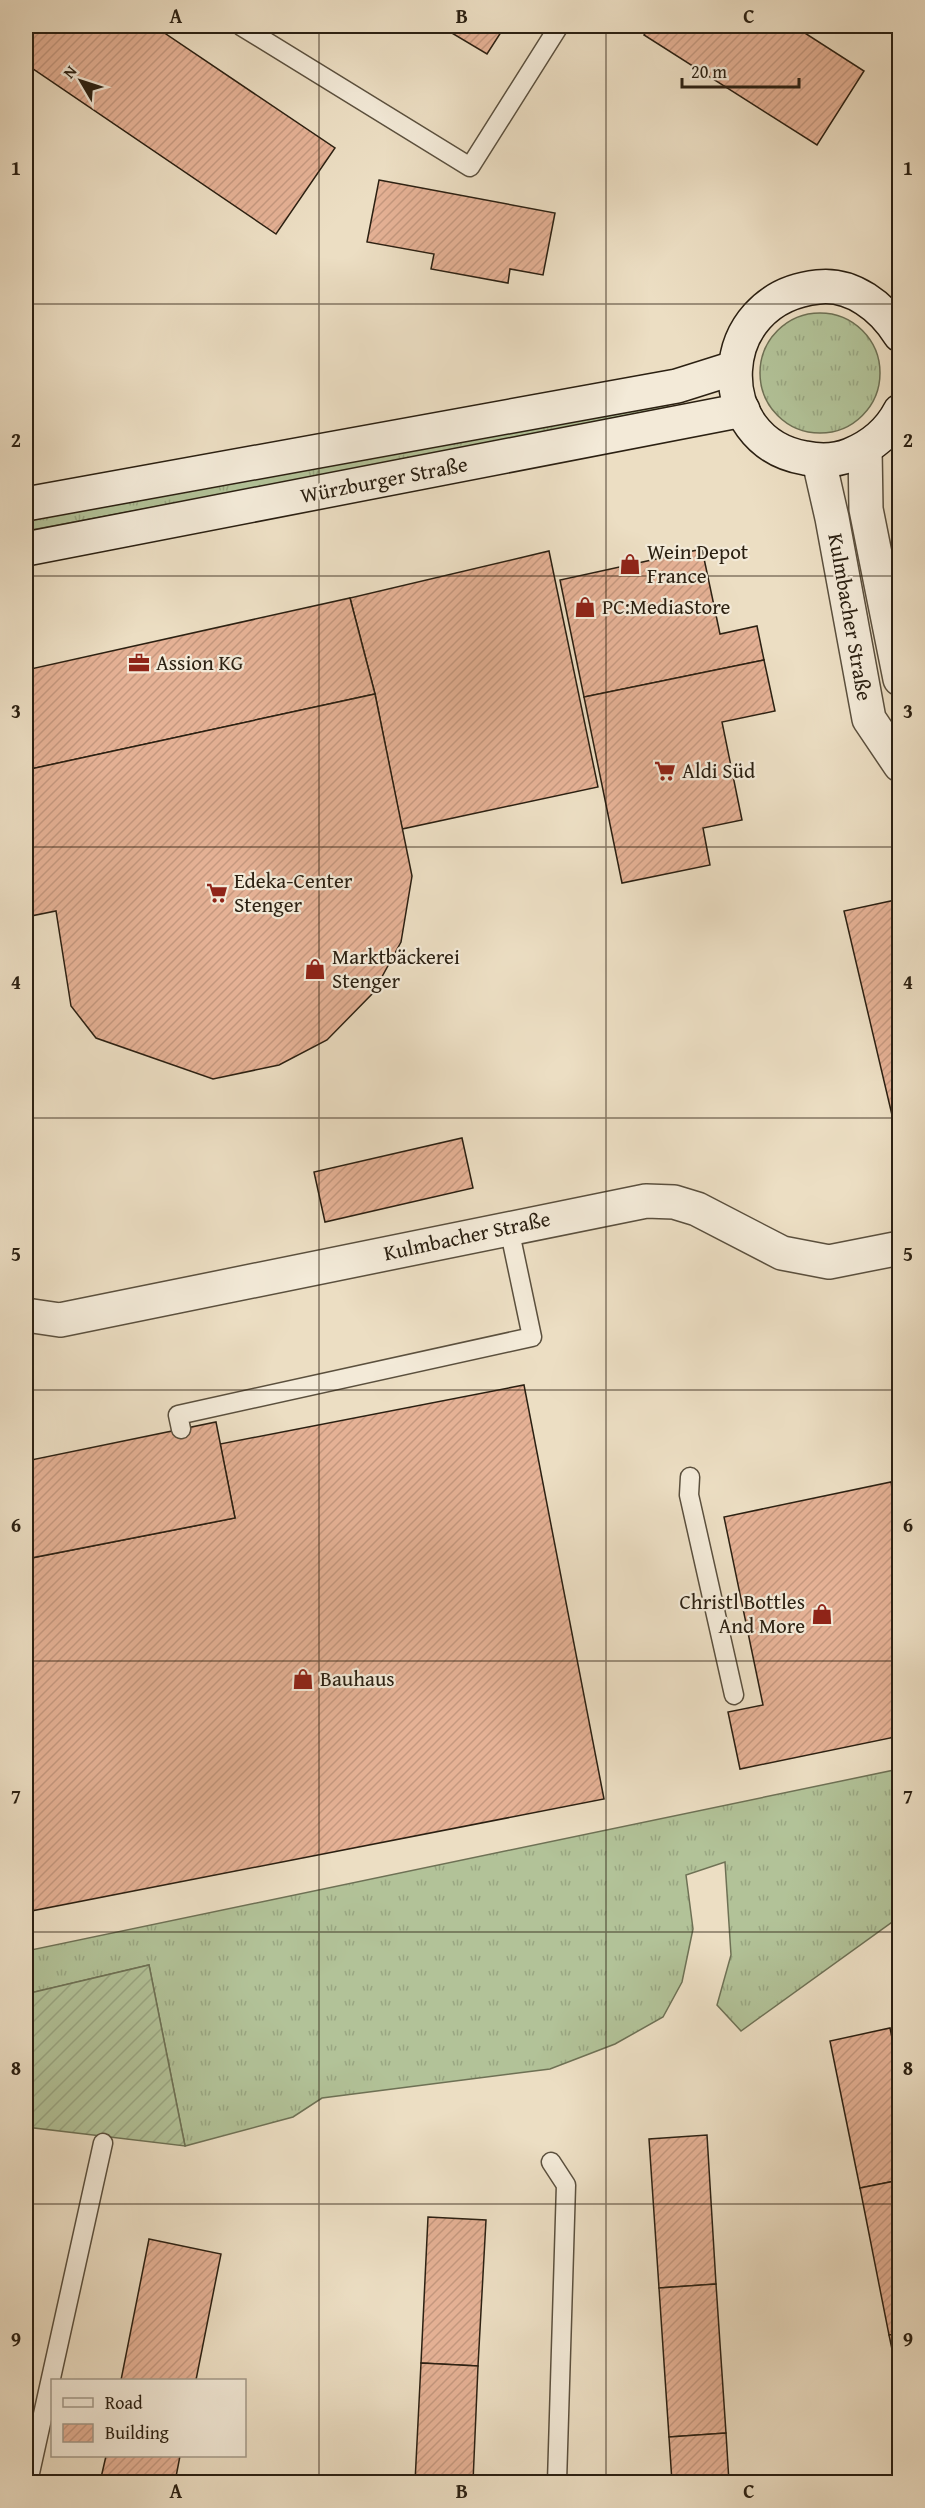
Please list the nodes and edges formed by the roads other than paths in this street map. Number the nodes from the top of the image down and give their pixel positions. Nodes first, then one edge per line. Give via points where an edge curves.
1 (241, 26) edge
2 (559, 26) edge
3 (900, 335) edge
4 (734, 368) junction
5 (743, 411) junction
6 (900, 411) edge
7 (865, 449) junction
8 (819, 461) junction
9 (26, 504) edge
10 (26, 549) edge
11 (900, 679) edge
12 (900, 765) edge
13 (509, 1228) junction
14 (900, 1248) edge
15 (26, 1315) edge
16 (181, 1429) dead end
17 (690, 1477) dead end
18 (734, 1695) dead end
19 (103, 2143) dead end
20 (551, 2162) dead end
21 (28, 2482) edge
22 (557, 2482) edge

1 - 2 lane via 471,166
3 - 4 main road via 890,319 870,301 846,290 820,286 794,291 770,303 751,322
4 - 5 main road
4 - 9 main road, Würzburger Straße via 677,386
5 - 8 main road via 756,431 774,446 795,457
5 - 10 main road, Würzburger Straße
6 - 7 main road via 882,436
7 - 8 main road
7 - 11 main road, Kulmbacher Straße via 866,509
8 - 12 main road, Kulmbacher Straße via 869,720
13 - 14 main road, Kulmbacher Straße via 646,1201 674,1202 698,1209 782,1253 829,1262
13 - 15 main road, Kulmbacher Straße via 60,1320
13 - 16 lane via 532,1337 178,1415
17 - 18 lane via 689,1495
19 - 21 lane
20 - 22 lane via 566,2185

